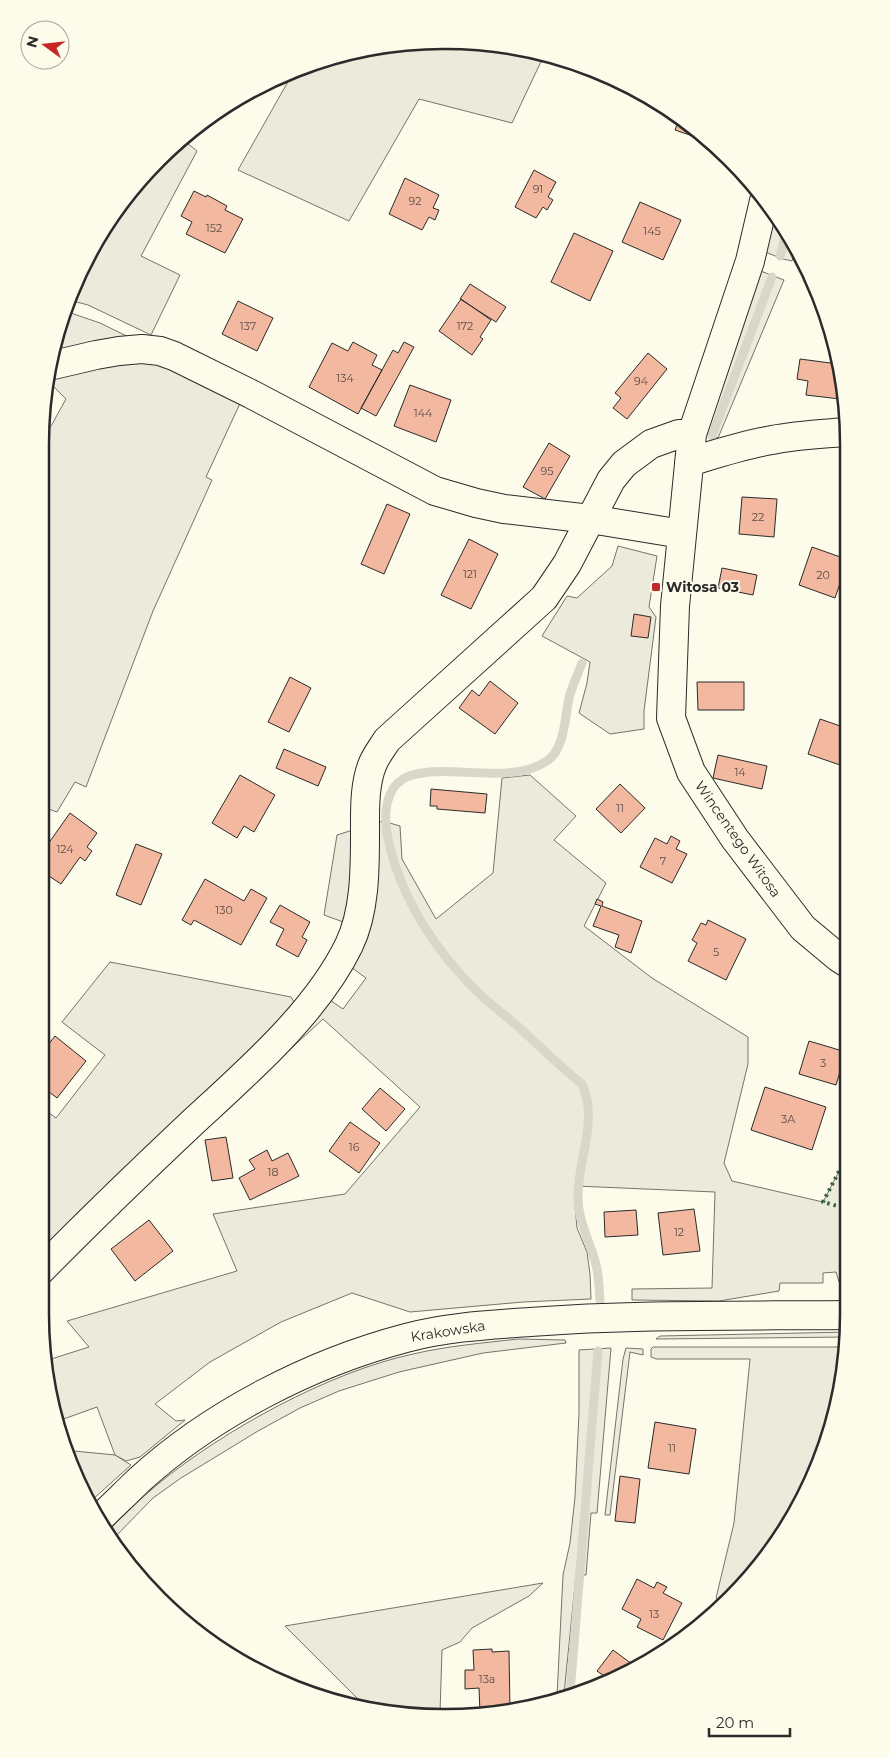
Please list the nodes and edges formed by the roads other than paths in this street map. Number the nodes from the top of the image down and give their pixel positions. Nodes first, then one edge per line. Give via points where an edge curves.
1 (762, 209) edge
2 (57, 365) edge
3 (840, 433) edge
4 (692, 434) junction
5 (688, 462) junction
6 (590, 519) junction
7 (682, 534) junction
8 (840, 959) edge
9 (49, 1262) edge
10 (840, 1315) edge
11 (104, 1515) edge

1 - 4 street, Wincentego Witosa via 750,261
2 - 6 street via 119,351 160,351 251,394 435,491 504,509
3 - 5 street via 772,439
4 - 5 street, Wincentego Witosa
4 - 6 street via 679,434 651,444 624,464 611,480
5 - 7 street, Wincentego Witosa
6 - 7 street
6 - 9 street via 559,578 544,598 394,734 378,753 366,795 362,897 356,929 339,962 312,1001 264,1056
7 - 8 street, Wincentego Witosa via 675,606 671,718 691,772 735,840 803,928
10 - 11 street, Krakowska via 575,1318 457,1328 405,1338 327,1364 241,1406 169,1456

